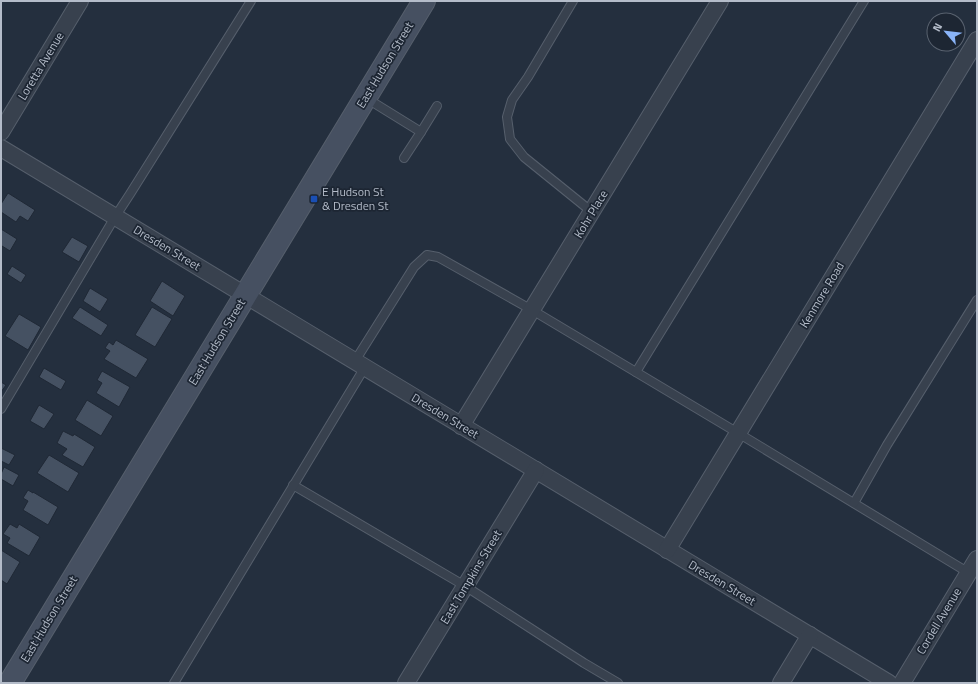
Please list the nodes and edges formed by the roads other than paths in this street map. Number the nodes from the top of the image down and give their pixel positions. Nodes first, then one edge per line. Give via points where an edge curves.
1 (80, 1) edge
2 (251, 1) edge
3 (424, 1) edge
4 (573, 1) edge
5 (720, 1) edge
6 (864, 1) edge
7 (977, 40) edge
8 (366, 97) junction
9 (437, 106) dead end
10 (1, 132) edge
11 (421, 132) junction
12 (1, 148) edge
13 (404, 158) dead end
14 (592, 212) junction
15 (115, 217) junction
16 (246, 295) junction
17 (977, 300) edge
18 (532, 310) junction
19 (360, 364) junction
20 (636, 372) junction
21 (1, 409) edge
22 (461, 426) junction
23 (738, 433) junction
24 (536, 470) junction
25 (293, 485) junction
26 (854, 503) junction
27 (668, 550) junction
28 (977, 559) edge
29 (969, 573) junction
30 (465, 586) junction
31 (810, 636) junction
32 (10, 683) edge
33 (174, 683) edge
34 (406, 683) edge
35 (618, 683) edge
36 (781, 683) edge
37 (889, 683) edge
38 (902, 683) edge

1 - 10 street, Loretta Avenue
2 - 15 lane
3 - 8 main road, East Hudson Street
4 - 14 lane via 512,100 507,118 510,140 524,157
5 - 14 street, Kohr Place
6 - 20 lane
7 - 23 street, Kenmore Road
8 - 11 lane
8 - 16 main road, East Hudson Street
9 - 11 lane
11 - 13 lane
12 - 15 street, Dresden Street
14 - 18 street, Kohr Place
15 - 16 street, Dresden Street
15 - 21 lane
16 - 19 street, Dresden Street
16 - 32 main road, East Hudson Street
17 - 26 lane
18 - 19 lane via 438,257 427,255 414,267
18 - 20 lane
18 - 22 street, Kohr Place
19 - 22 street, Dresden Street
19 - 25 lane
20 - 23 lane
22 - 24 street, Dresden Street
23 - 26 lane
23 - 27 street, Kenmore Road
24 - 27 street, Dresden Street
24 - 30 street, East Tompkins Street
25 - 30 lane
25 - 33 lane
26 - 29 lane
27 - 31 street, Dresden Street
28 - 29 street, Cordell Avenue
29 - 38 street, Cordell Avenue
30 - 34 street, East Tompkins Street
30 - 35 lane
31 - 36 street
31 - 37 street, Dresden Street

